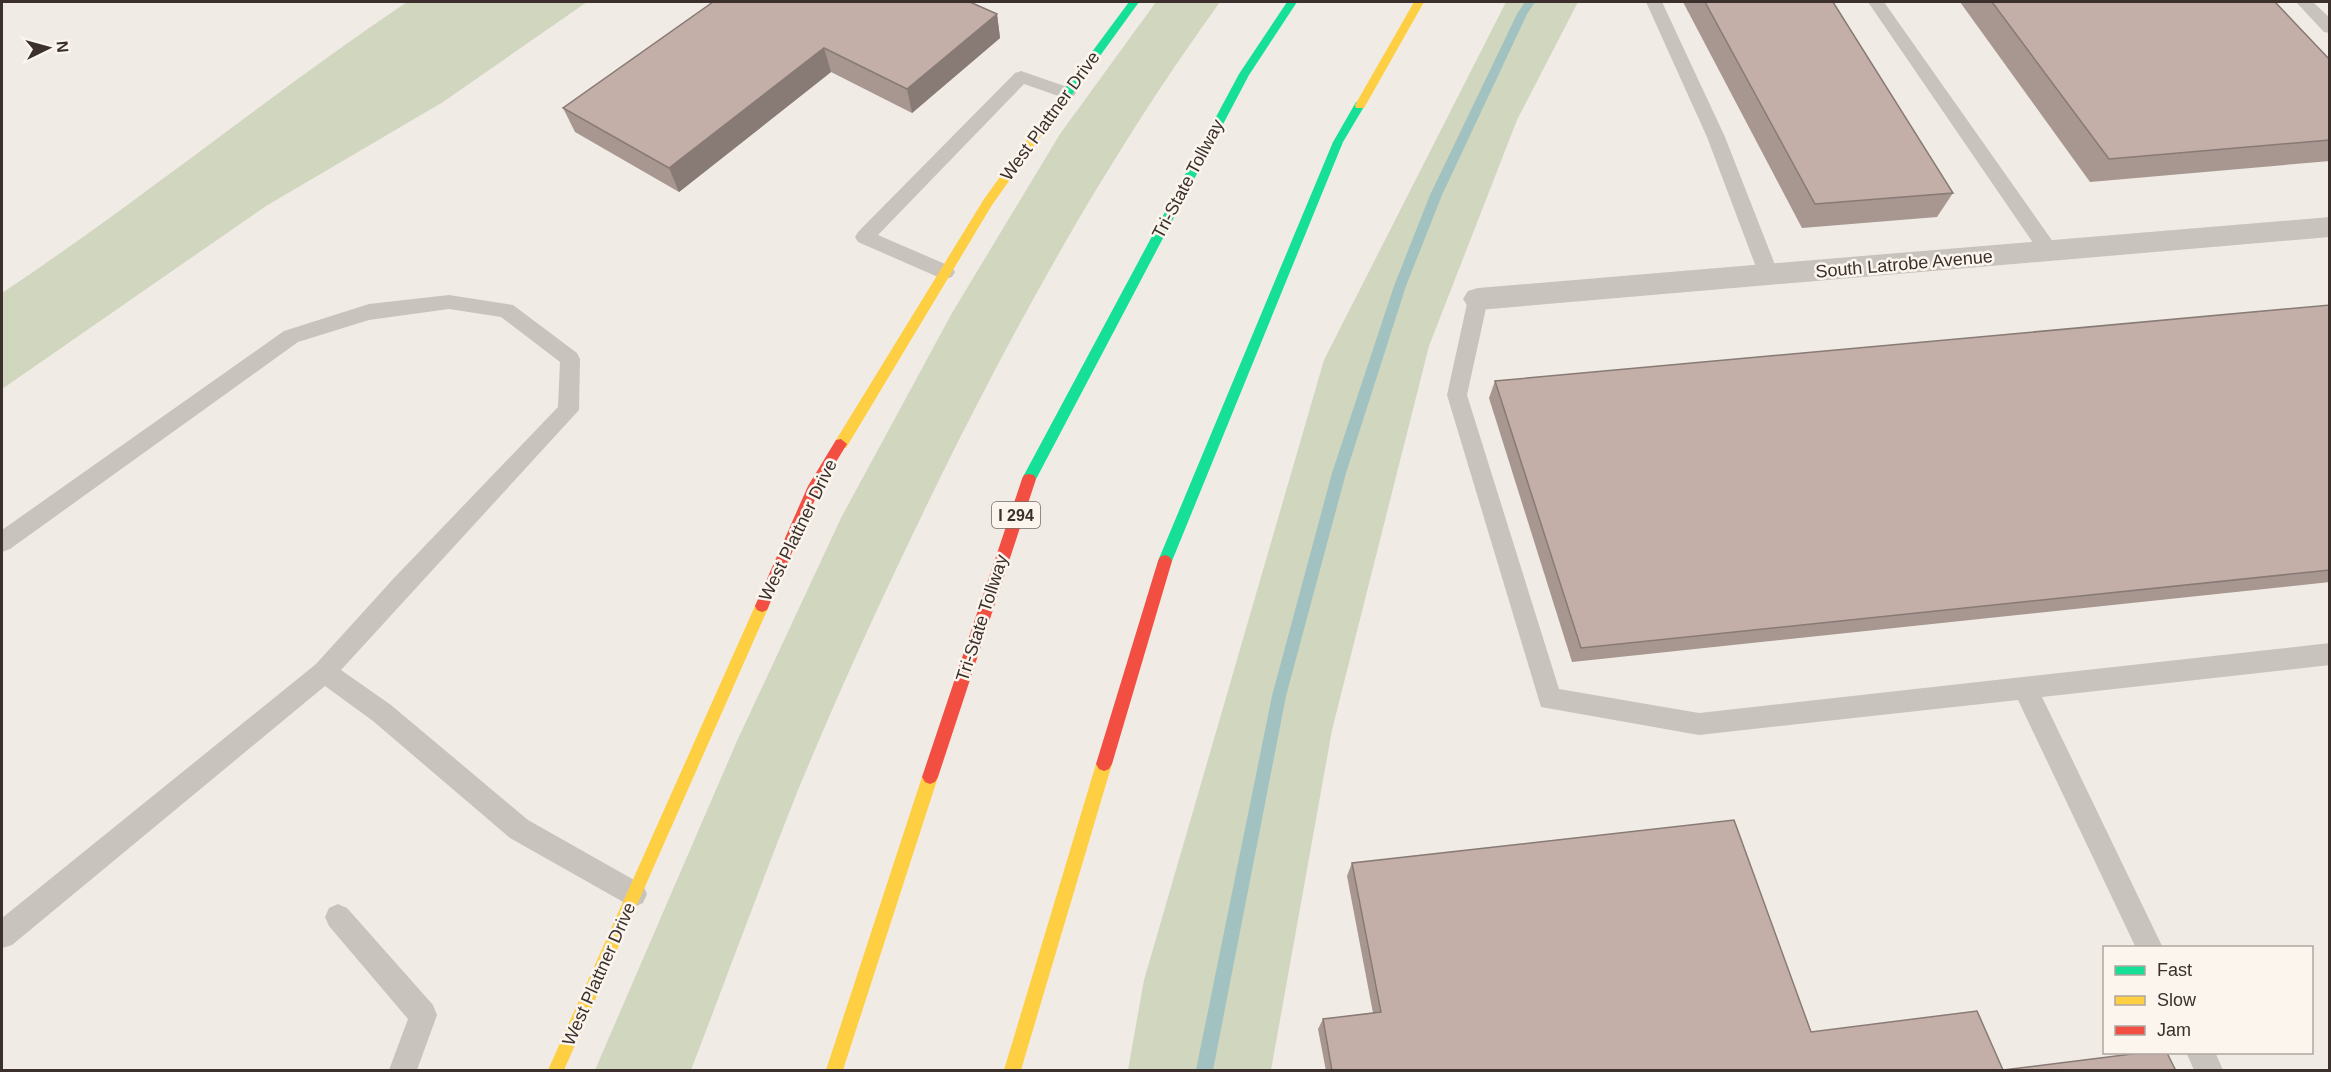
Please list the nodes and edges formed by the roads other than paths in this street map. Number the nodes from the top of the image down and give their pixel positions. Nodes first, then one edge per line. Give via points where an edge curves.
1 (1134, 2) edge
2 (1292, 2) edge
3 (1419, 2) edge
4 (1654, 2) edge
5 (1876, 2) edge
6 (2304, 2) edge
7 (2330, 28) edge
8 (1067, 93) junction
9 (2330, 227) edge
10 (2049, 251) junction
11 (945, 272) junction
12 (1769, 275) junction
13 (1478, 299) joint
14 (2, 542) edge
15 (2330, 654) edge
16 (324, 672) junction
17 (2025, 688) junction
18 (634, 894) junction
19 (338, 917) dead end
20 (2, 936) edge
21 (2149, 946) edge
22 (2200, 1054) edge
23 (403, 1071) edge
24 (556, 1071) edge
25 (834, 1071) edge
26 (1012, 1071) edge
27 (2209, 1071) edge

1 - 8 main road, West Plattner Drive
2 - 25 main road, Tri-State Tollway / I 294 via 1244,74 1025,487
3 - 26 main road via 1338,142 1165,561
4 - 12 lane via 1716,137
5 - 10 lane
6 - 7 lane
8 - 11 main road, West Plattner Drive via 988,202
8 - 11 lane via 1021,77 865,237
9 - 10 street, South Latrobe Avenue
10 - 12 street, South Latrobe Avenue
11 - 18 main road, West Plattner Drive via 815,486
12 - 13 street, South Latrobe Avenue
13 - 17 lane via 1456,395 1550,699 1699,724
14 - 16 lane via 291,336 369,312 449,302 506,310 570,359 568,410
15 - 17 lane
16 - 18 lane via 382,713 519,829
16 - 20 lane
17 - 21 lane
18 - 24 main road, West Plattner Drive
19 - 23 lane via 423,1015
22 - 27 lane

